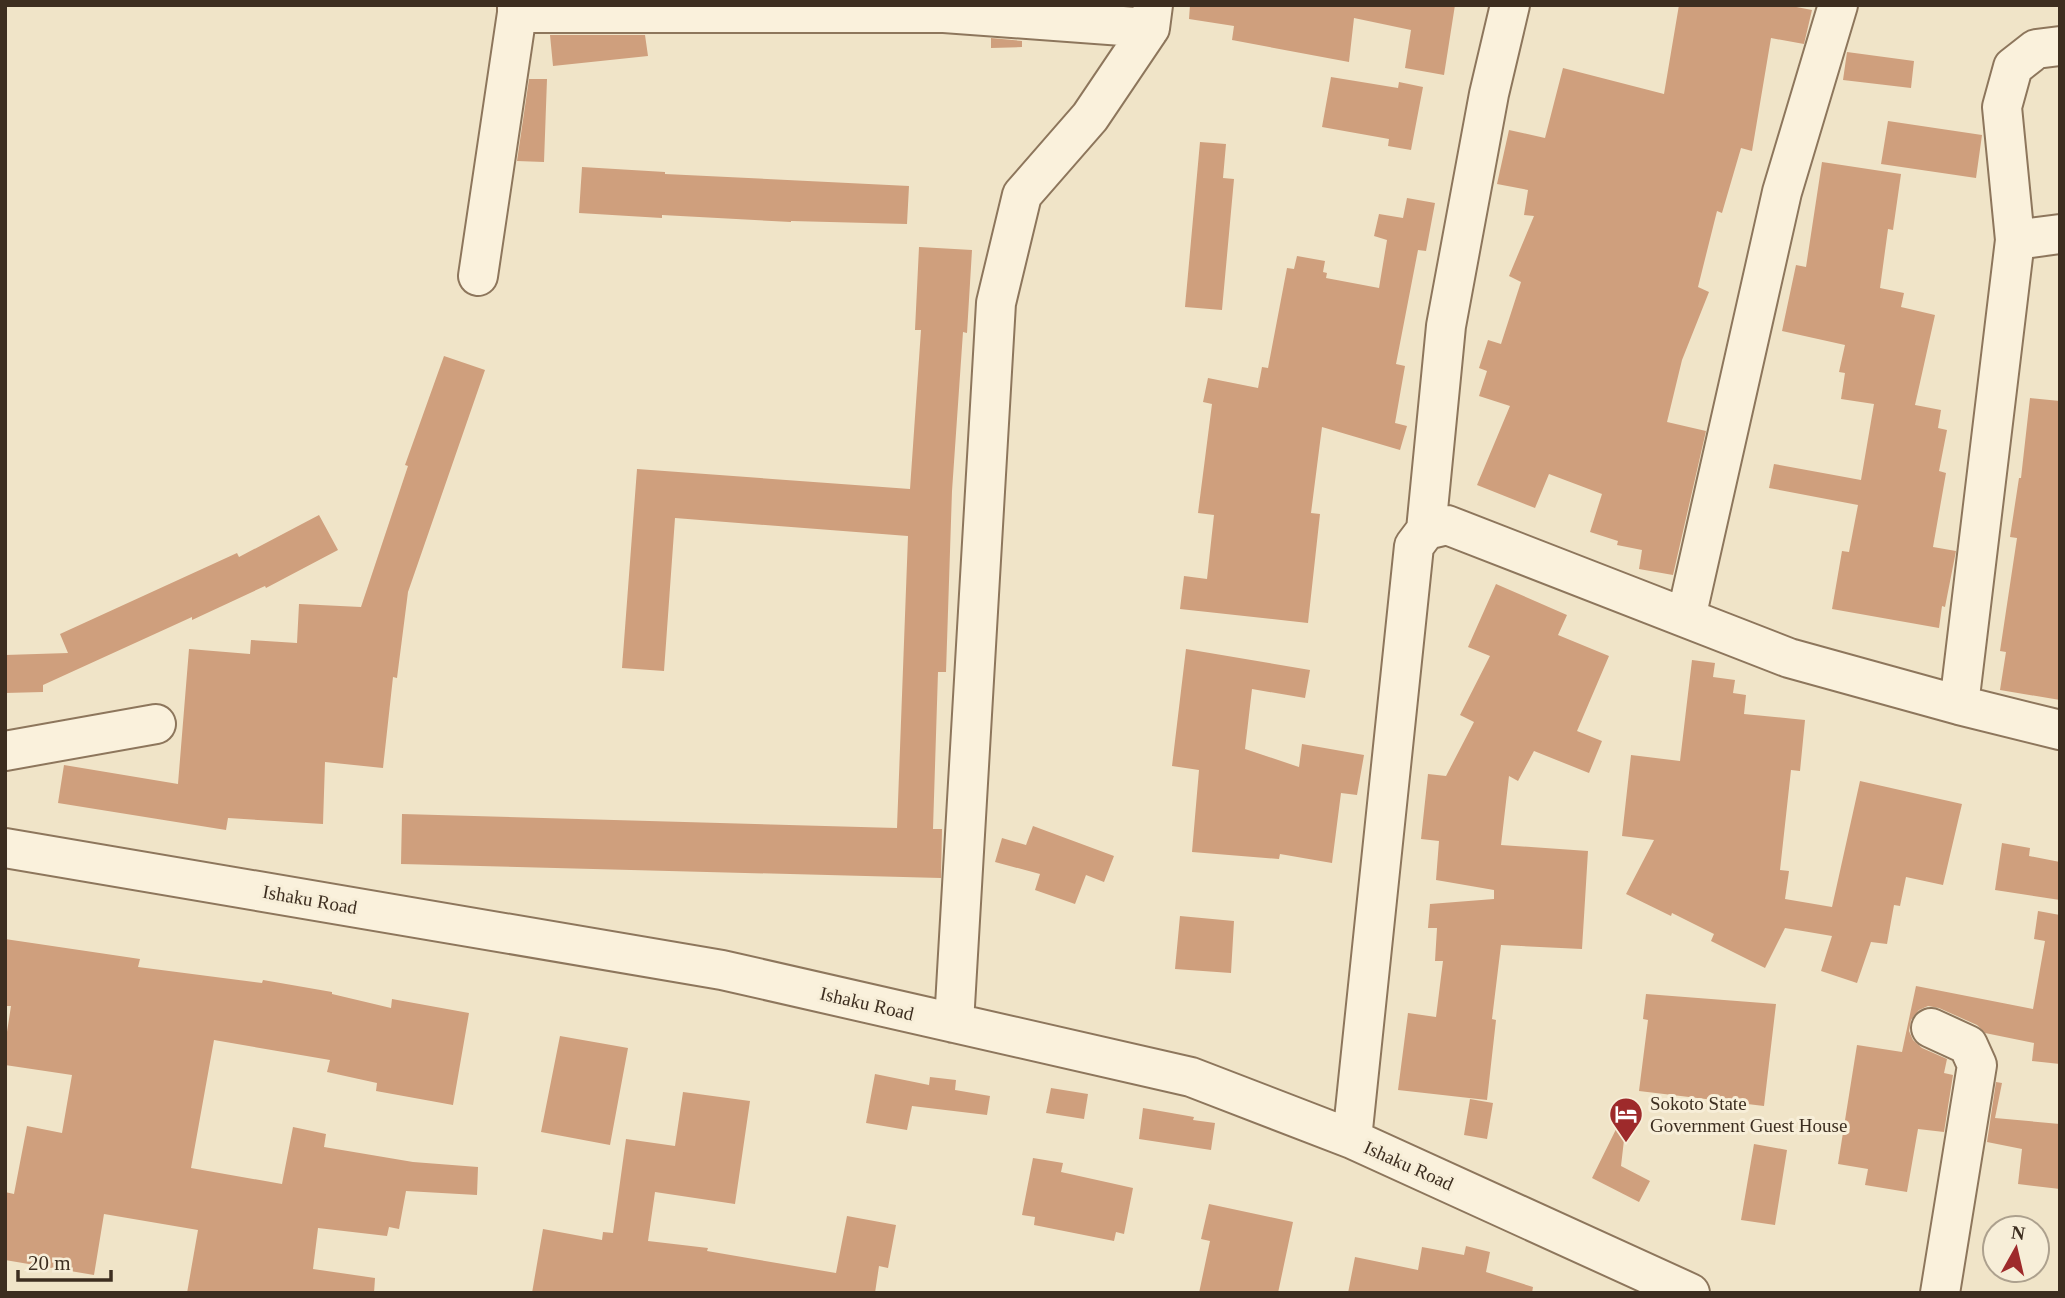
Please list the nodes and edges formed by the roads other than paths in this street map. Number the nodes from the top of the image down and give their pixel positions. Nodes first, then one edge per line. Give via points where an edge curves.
1 (1510, 5) edge
2 (1838, 5) edge
3 (517, 9) edge
4 (944, 9) edge
5 (1151, 17) edge
6 (2060, 46) edge
7 (2060, 234) edge
8 (2015, 240) junction
9 (478, 276) dead end
10 (1426, 530) junction
11 (1686, 618) junction
12 (1959, 705) junction
13 (156, 724) dead end
14 (2060, 730) edge
15 (5, 751) edge
16 (5, 848) edge
17 (954, 1023) junction
18 (1931, 1028) dead end
19 (1352, 1139) junction
20 (1690, 1293) edge
21 (1940, 1293) edge

1 - 10 street via 1446,326
2 - 11 street via 1782,192
3 - 4 street
3 - 9 street
4 - 5 street
5 - 17 street via 1090,117 1022,195 996,303
6 - 8 street via 2035,50 2013,67 2003,107
7 - 8 street
8 - 12 street
10 - 11 street via 1447,524
10 - 19 street via 1414,546
11 - 12 street via 1788,658
12 - 14 street
13 - 15 street
16 - 17 street, Ishaku Road via 722,970
17 - 19 street, Ishaku Road via 1191,1077
18 - 21 street via 1968,1045 1977,1065
19 - 20 street, Ishaku Road

